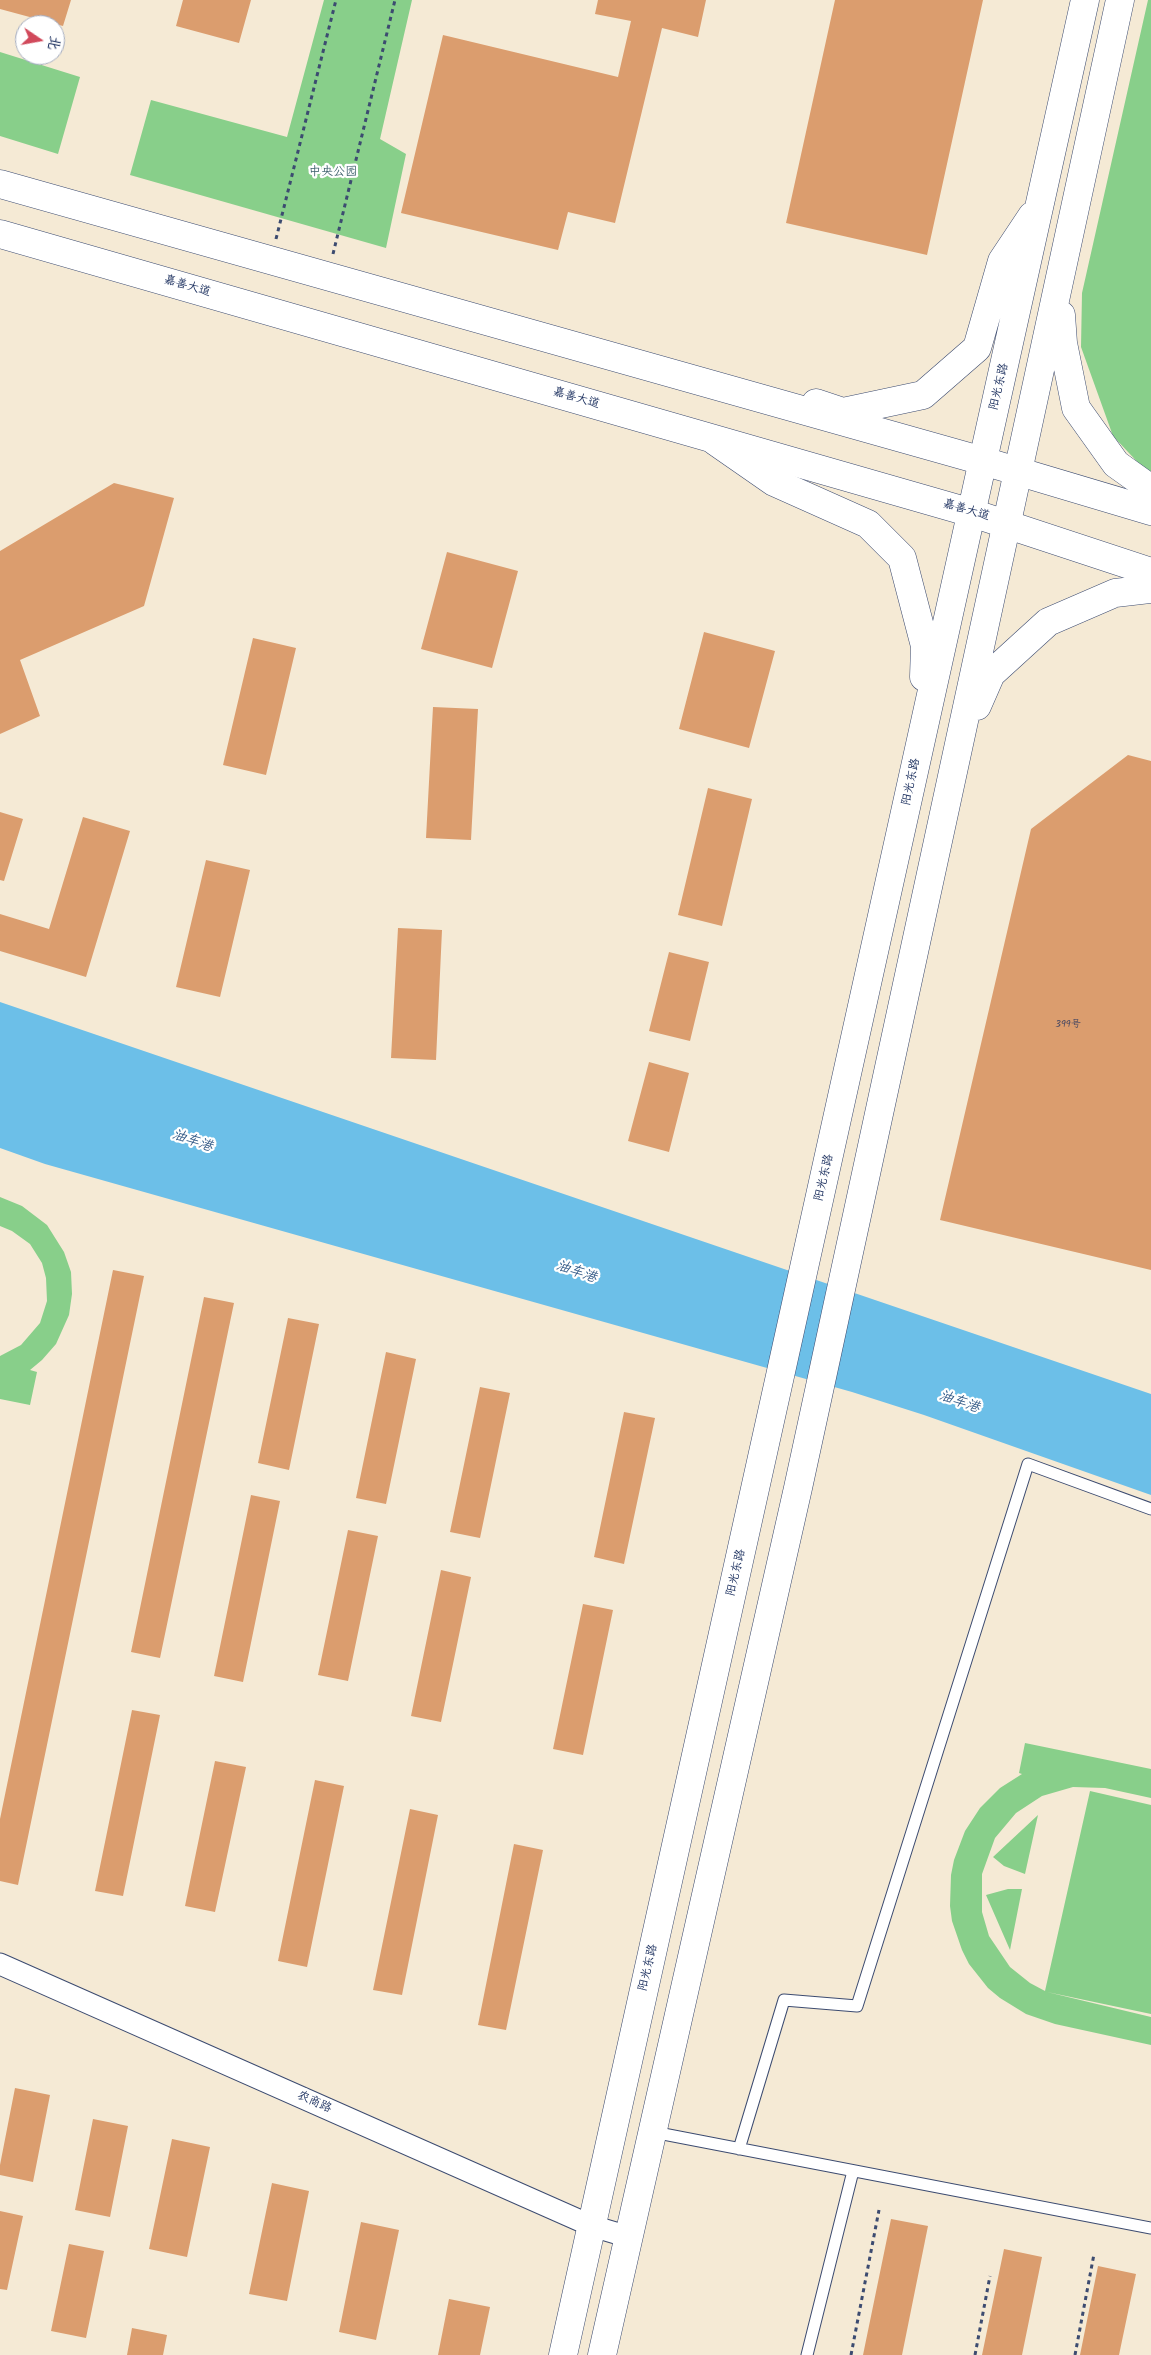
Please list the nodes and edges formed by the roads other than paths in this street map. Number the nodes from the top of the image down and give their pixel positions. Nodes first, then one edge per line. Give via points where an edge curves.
1 (1086, 0) edge
2 (1120, 0) edge
3 (0, 184) edge
4 (1040, 204) junction
5 (0, 234) edge
6 (1060, 282) junction
7 (773, 402) junction
8 (710, 438) junction
9 (983, 461) junction
10 (1019, 473) junction
11 (1151, 490) edge
12 (1151, 511) edge
13 (972, 513) junction
14 (1006, 523) junction
15 (1151, 572) edge
16 (1151, 590) edge
17 (922, 738) junction
18 (958, 748) junction
19 (1151, 1509) edge
20 (0, 1964) edge
21 (653, 2132) junction
22 (739, 2149) junction
23 (853, 2171) junction
24 (592, 2226) junction
25 (1151, 2228) edge
26 (629, 2237) junction
27 (564, 2355) edge
28 (602, 2355) edge
29 (807, 2355) edge

1 - 4 main road, 阳光东路
2 - 6 main road
3 - 7 main road
4 - 7 main road via 1002,261 977,348 923,395 843,412 792,396
4 - 9 main road, 阳光东路
5 - 8 main road, 嘉善大道
6 - 10 main road
6 - 11 main road via 1063,344 1076,408 1116,464
7 - 9 main road
8 - 13 main road, 嘉善大道
8 - 17 main road via 774,482 868,524 902,558 926,646
9 - 10 main road
9 - 13 main road, 阳光东路
10 - 12 main road
10 - 14 main road
13 - 14 main road, 嘉善大道
13 - 17 main road, 阳光东路
14 - 15 main road, 嘉善大道
14 - 18 main road
16 - 18 main road via 1115,593 1048,622 991,674
17 - 24 main road, 阳光东路
18 - 21 main road via 798,1488
19 - 22 lane via 1028,1464 857,2006 784,2000
20 - 24 street, 农商路
21 - 22 lane
21 - 26 main road
22 - 23 lane
23 - 25 lane
23 - 29 lane
24 - 26 street, 农商路
24 - 27 main road, 阳光东路
26 - 28 main road

